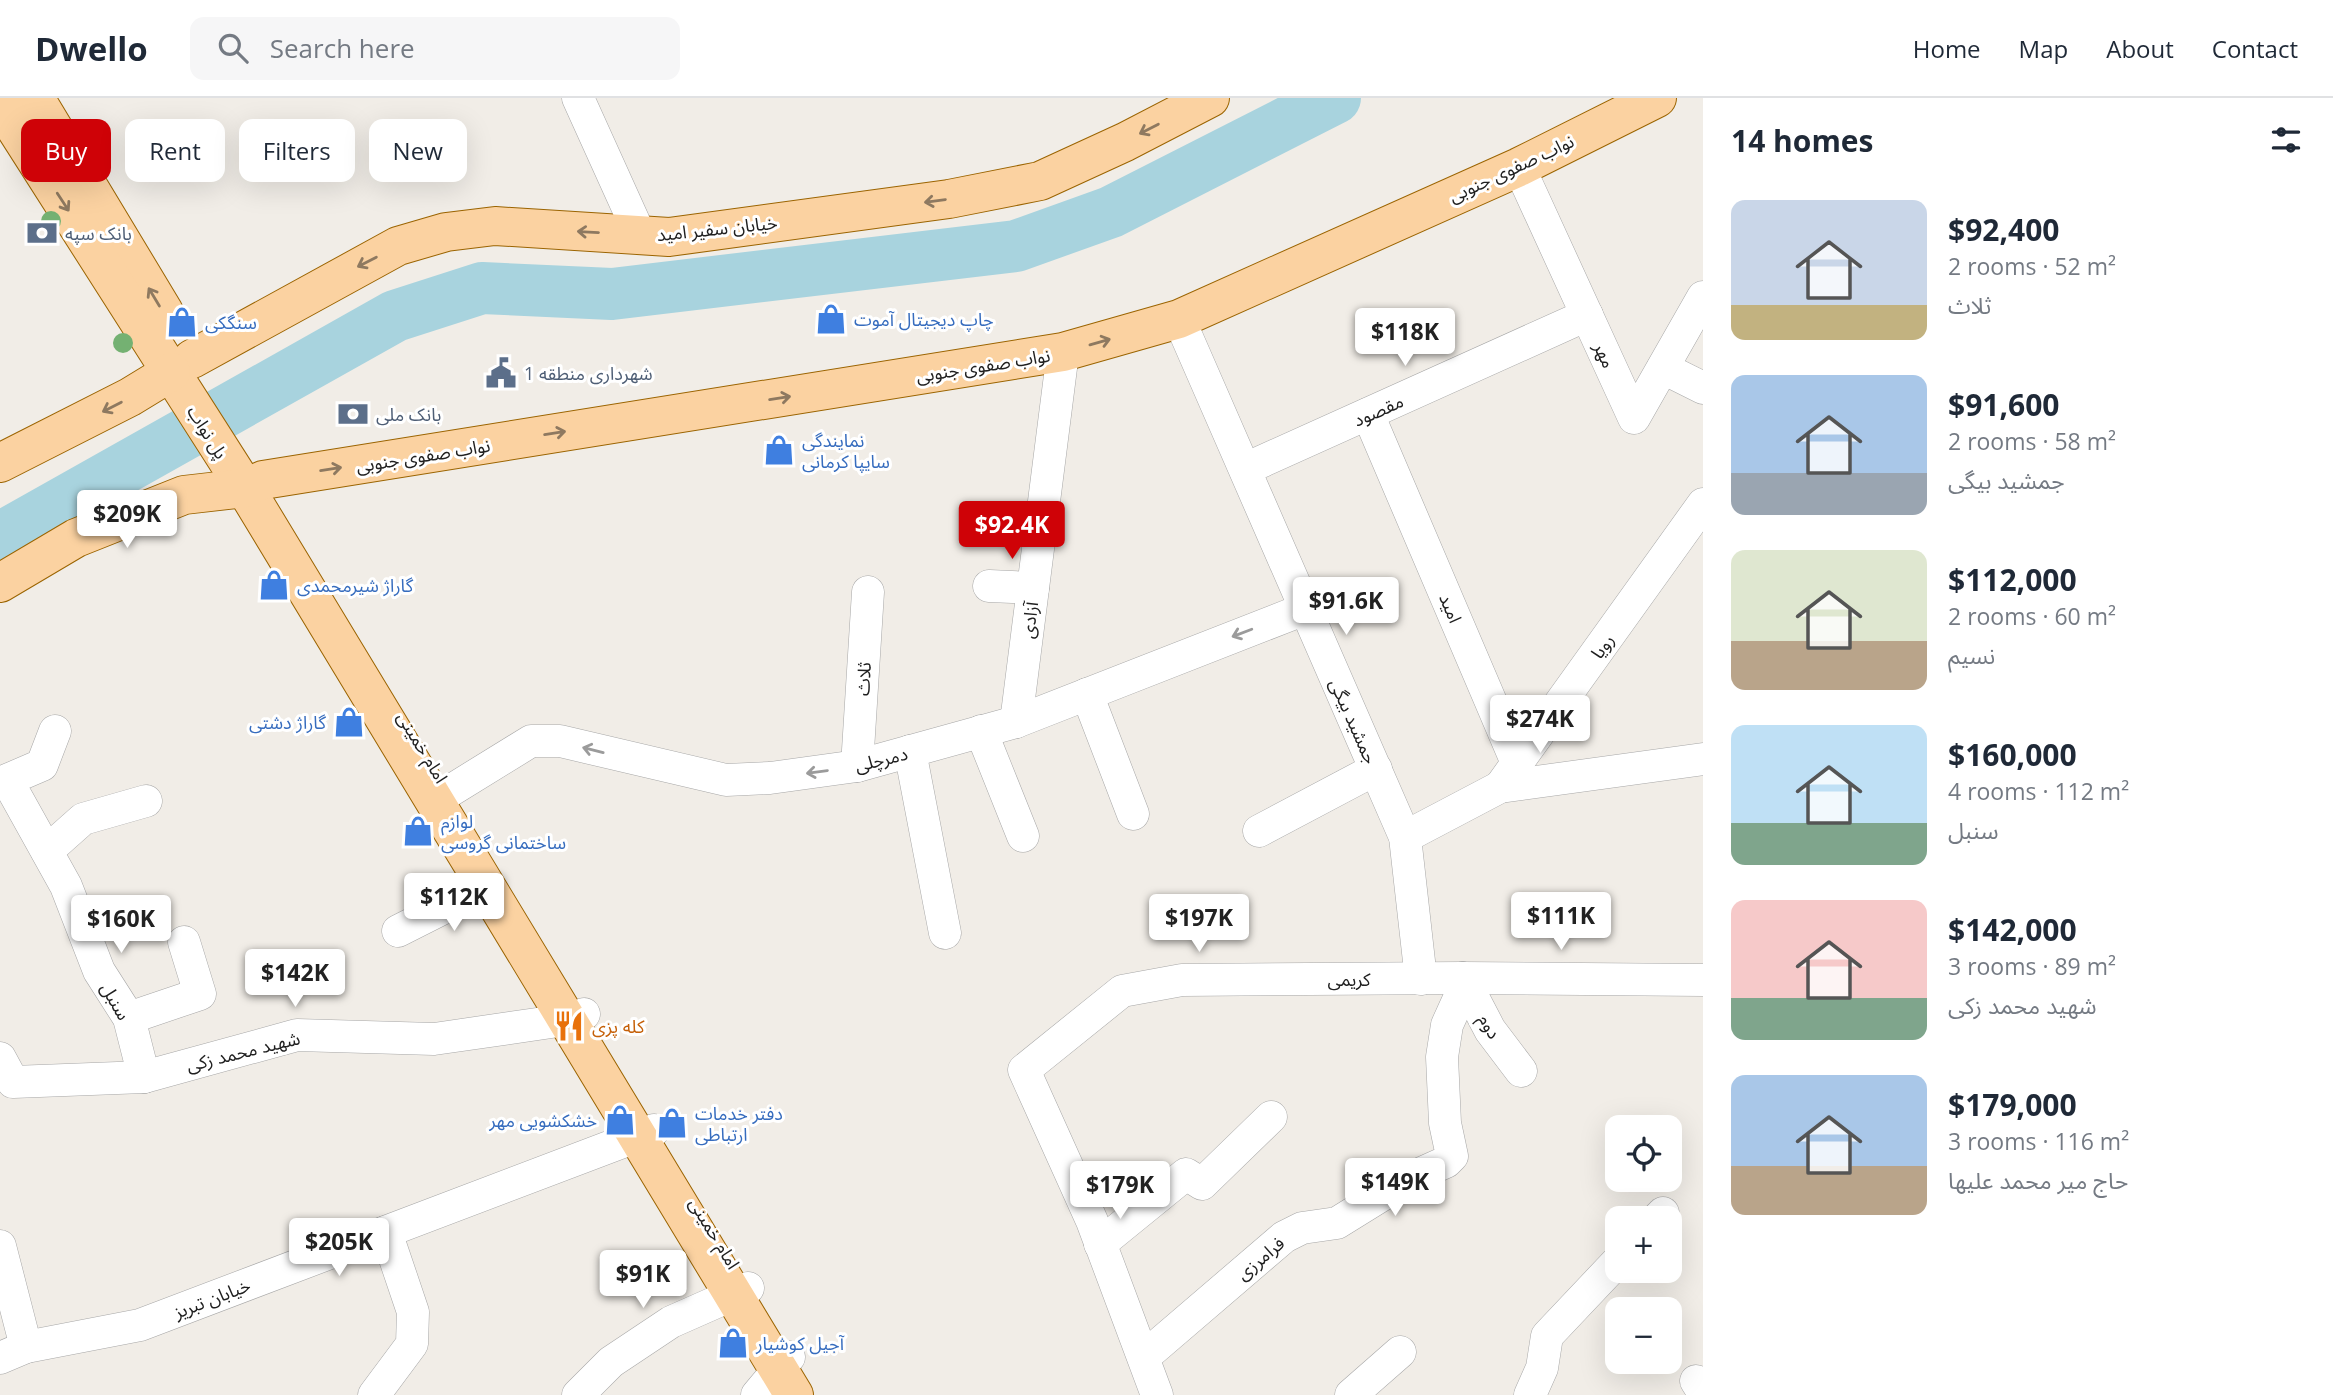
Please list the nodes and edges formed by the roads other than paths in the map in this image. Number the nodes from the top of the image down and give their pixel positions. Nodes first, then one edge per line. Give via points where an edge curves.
1 (35, 98) edge
2 (578, 98) edge
3 (1210, 98) edge
4 (1657, 98) edge
5 (0, 104) edge
6 (1519, 167) junction
7 (640, 235) junction
8 (1703, 297) edge
9 (1587, 315) junction
10 (1179, 319) junction
11 (1063, 352) junction
12 (1663, 368) junction
13 (187, 374) junction
14 (1703, 388) edge
15 (1368, 414) junction
16 (0, 464) edge
17 (1245, 469) junction
18 (249, 476) junction
19 (1703, 504) edge
20 (0, 583) edge
21 (989, 586) dead end
22 (1033, 588) junction
23 (868, 592) dead end
24 (1306, 609) junction
25 (1087, 694) junction
26 (1016, 722) junction
27 (55, 731) dead end
28 (981, 731) junction
29 (910, 751) junction
30 (1703, 759) edge
31 (858, 766) junction
32 (1376, 769) junction
33 (1508, 775) junction
34 (442, 797) junction
35 (146, 802) dead end
36 (1133, 814) dead end
37 (1259, 831) dead end
38 (1023, 836) dead end
39 (1405, 837) junction
40 (47, 851) junction
41 (485, 887) junction
42 (398, 931) dead end
43 (945, 933) dead end
44 (184, 942) dead end
45 (1463, 978) junction
46 (1421, 979) junction
47 (1703, 980) edge
48 (575, 1017) junction
49 (128, 1018) junction
50 (1521, 1071) dead end
51 (4, 1076) edge
52 (144, 1077) junction
53 (1271, 1117) dead end
54 (645, 1133) junction
55 (386, 1232) junction
56 (1100, 1244) junction
57 (0, 1246) edge
58 (1605, 1275) edge
59 (740, 1291) junction
60 (13, 1352) edge
61 (1400, 1352) dead end
62 (1143, 1357) junction
63 (780, 1379) edge
64 (374, 1395) edge
65 (578, 1395) edge
66 (812, 1395) edge
67 (1157, 1395) edge
68 (1351, 1395) edge
69 (1530, 1395) edge

13 -> 1 main road, امام خمینی
2 - 7 street
3 -> 7 main road, خیابان سفیر امید via 1040,181 949,199 668,237
4 - 6 main road, نواب صفوی جنوبی
5 -> 13 main road, امام خمینی
6 - 9 street, مهر
6 - 10 main road, نواب صفوی جنوبی
7 -> 13 main road, خیابان سفیر امید via 495,226 446,232 387,252
8 - 12 street, مهر
9 - 12 street, مهر via 1634,418
9 - 15 street, مقصود
11 -> 10 main road, نواب صفوی جنوبی
10 - 17 street, جمشید بیگی
18 -> 11 main road, نواب صفوی جنوبی
11 - 22 street, آزادی
12 - 14 street
13 -> 16 main road via 130,397
13 - 18 main road, امام خمینی
15 - 17 street, مقصود
15 - 33 street, امید
17 - 24 street, جمشید بیگی
18 - 20 main road, نواب صفوی جنوبی via 184,495 76,538
18 - 34 main road, امام خمینی
19 - 33 street, رویا
21 - 22 street
22 - 26 street, آزادی
23 - 31 street, ثلاث
24 -> 25 street, دمرچلی
24 - 32 street, جمشید بیگی
25 - 26 street, دمرچلی
25 - 36 street
26 - 28 street, دمرچلی
27 - 40 street, سنبل via 42,765 7,780
28 - 29 street, دمرچلی
28 - 38 street
29 - 31 street, دمرچلی
29 - 43 street
30 - 33 street
31 -> 34 street, دمرچلی via 726,780 560,741 531,741
32 - 37 street
32 - 39 street, جمشید بیگی
33 - 39 street
34 - 41 main road, امام خمینی
34 - 48 main road, امام خمینی
35 - 40 street via 83,819
39 - 46 street, جمشید بیگی
40 - 49 street, سنبل via 66,886 99,971
41 - 42 street
41 - 48 main road, امام خمینی
44 - 49 street via 200,995
45 - 46 street, کریمی
45 - 47 street, کریمی
45 - 50 street, دوم via 1490,1030
45 - 62 street, فرامرزی via 1447,1025 1443,1057 1445,1123 1452,1156 1337,1223 1302,1228 1284,1237
46 - 56 street, کریمی via 1182,980 1122,991 1024,1070
48 - 52 street, شهید محمد زکی via 434,1039 297,1035
48 - 54 main road, امام خمینی
49 - 52 street, سنبل
51 - 52 street, شهید محمد زکی
53 - 56 street via 1202,1184 1186,1174
54 - 55 street, خیابان تبریز
54 - 59 main road, امام خمینی
55 - 60 street, خیابان تبریز via 140,1325
55 - 64 street via 414,1312 412,1344
56 - 62 street
57 - 60 street
58 - 69 street via 1547,1336 1542,1368
59 - 63 main road, امام خمینی
59 - 65 street via 671,1322 611,1362
61 - 68 street
62 - 67 street
63 - 66 main road, امام خمینی

